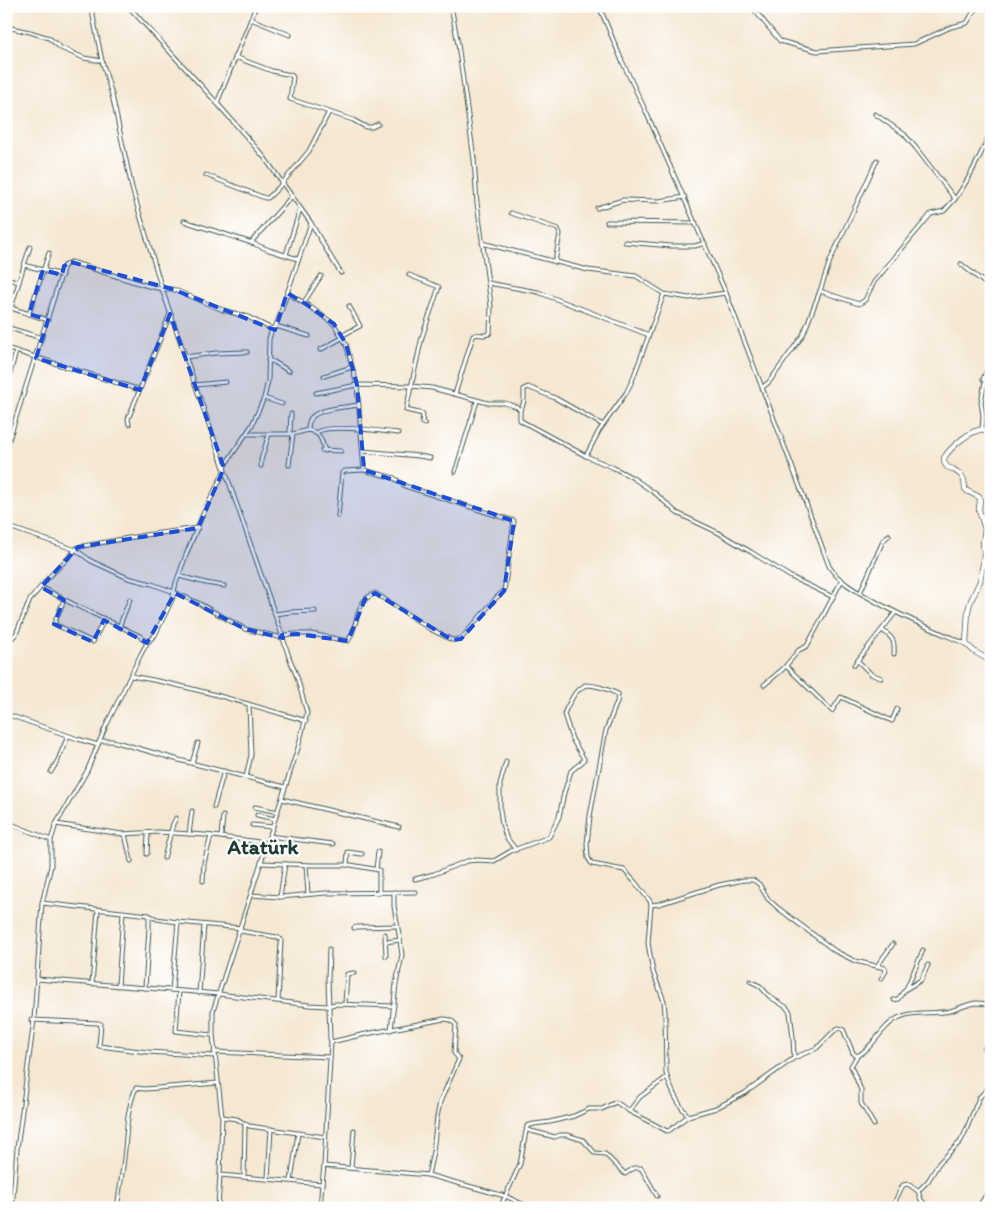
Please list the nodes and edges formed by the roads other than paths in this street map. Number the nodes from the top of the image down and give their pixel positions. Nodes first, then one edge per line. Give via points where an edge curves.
1 (91, 6) edge
2 (128, 6) edge
3 (256, 6) edge
4 (452, 6) edge
5 (599, 6) edge
6 (751, 6) edge
7 (977, 6) edge
8 (251, 19) junction
9 (6, 27) edge
10 (290, 35) dead end
11 (235, 57) junction
12 (102, 61) junction
13 (217, 103) junction
14 (330, 112) junction
15 (875, 114) dead end
16 (378, 124) dead end
17 (991, 131) edge
18 (878, 160) dead end
19 (206, 175) dead end
20 (283, 182) junction
21 (292, 196) junction
22 (685, 197) junction
23 (955, 199) junction
24 (300, 208) junction
25 (597, 208) dead end
26 (511, 213) dead end
27 (184, 221) dead end
28 (607, 222) dead end
29 (311, 223) junction
30 (696, 223) junction
31 (624, 242) dead end
32 (252, 243) junction
33 (482, 243) junction
34 (705, 243) junction
35 (30, 247) dead end
36 (49, 253) dead end
37 (286, 255) junction
38 (298, 260) junction
39 (555, 262) junction
40 (961, 264) dead end
41 (24, 265) junction
42 (43, 270) junction
43 (341, 273) dead end
44 (409, 274) dead end
45 (62, 275) junction
46 (321, 276) dead end
47 (6, 278) edge
48 (19, 282) junction
49 (488, 283) junction
50 (991, 288) edge
51 (162, 289) junction
52 (820, 291) junction
53 (287, 293) junction
54 (726, 293) junction
55 (664, 294) junction
56 (304, 302) junction
57 (349, 306) dead end
58 (8, 308) edge
59 (30, 314) junction
60 (170, 314) junction
61 (48, 320) junction
62 (276, 326) junction
63 (6, 327) edge
64 (272, 329) junction
65 (649, 335) junction
66 (309, 336) dead end
67 (342, 337) junction
68 (42, 338) junction
69 (6, 348) edge
70 (320, 350) dead end
71 (16, 352) junction
72 (247, 352) dead end
73 (185, 357) junction
74 (36, 358) junction
75 (268, 360) junction
76 (991, 362) edge
77 (352, 367) junction
78 (289, 371) dead end
79 (324, 376) dead end
80 (8, 380) dead end
81 (226, 382) dead end
82 (195, 385) junction
83 (357, 385) junction
84 (411, 386) junction
85 (763, 387) junction
86 (140, 390) junction
87 (316, 393) dead end
88 (454, 394) junction
89 (264, 398) junction
90 (477, 401) junction
91 (282, 404) dead end
92 (359, 405) junction
93 (520, 411) junction
94 (291, 414) dead end
95 (129, 424) dead end
96 (425, 424) dead end
97 (602, 425) junction
98 (361, 428) junction
99 (308, 430) junction
100 (982, 430) junction
101 (991, 431) edge
102 (317, 432) junction
103 (398, 433) dead end
104 (246, 434) junction
105 (269, 434) junction
106 (292, 434) junction
107 (6, 449) edge
108 (341, 451) dead end
109 (363, 451) junction
110 (586, 456) junction
111 (430, 458) dead end
112 (289, 465) dead end
113 (261, 466) dead end
114 (224, 468) junction
115 (364, 470) junction
116 (455, 472) dead end
117 (338, 516) dead end
118 (6, 526) edge
119 (198, 528) junction
120 (889, 535) dead end
121 (76, 550) junction
122 (179, 576) junction
123 (842, 580) junction
124 (224, 586) dead end
125 (41, 587) junction
126 (174, 592) junction
127 (860, 593) junction
128 (833, 597) junction
129 (64, 600) junction
130 (130, 600) dead end
131 (315, 611) dead end
132 (896, 613) junction
133 (275, 614) junction
134 (104, 620) junction
135 (119, 627) junction
136 (882, 630) junction
137 (283, 636) junction
138 (147, 643) junction
139 (966, 644) junction
140 (6, 649) edge
141 (894, 654) dead end
142 (858, 661) junction
143 (991, 661) edge
144 (854, 665) dead end
145 (786, 666) junction
146 (132, 676) junction
147 (881, 678) dead end
148 (764, 685) dead end
149 (249, 705) junction
150 (897, 709) dead end
151 (6, 714) edge
152 (306, 721) junction
153 (68, 736) junction
154 (99, 743) junction
155 (198, 743) dead end
156 (506, 762) dead end
157 (192, 763) junction
158 (224, 771) junction
159 (51, 772) dead end
160 (246, 777) junction
161 (286, 787) junction
162 (282, 800) junction
163 (214, 807) dead end
164 (255, 807) dead end
165 (192, 811) dead end
166 (278, 812) junction
167 (256, 814) dead end
168 (223, 816) dead end
169 (176, 818) dead end
170 (276, 819) junction
171 (6, 822) edge
172 (56, 824) junction
173 (252, 825) dead end
174 (273, 827) junction
175 (398, 827) dead end
176 (148, 833) junction
177 (170, 833) junction
178 (125, 834) junction
179 (190, 834) junction
180 (211, 836) junction
181 (269, 836) junction
182 (221, 837) junction
183 (51, 840) junction
184 (267, 843) junction
185 (333, 844) dead end
186 (516, 850) junction
187 (378, 852) dead end
188 (147, 854) dead end
189 (362, 854) dead end
190 (164, 858) dead end
191 (131, 861) dead end
192 (261, 863) junction
193 (285, 864) junction
194 (306, 865) junction
195 (347, 865) junction
196 (376, 869) junction
197 (415, 878) dead end
198 (203, 881) dead end
199 (394, 892) junction
200 (416, 892) dead end
201 (379, 893) junction
202 (251, 895) junction
203 (308, 895) junction
204 (280, 897) junction
205 (42, 903) junction
206 (651, 905) junction
207 (98, 910) junction
208 (124, 913) junction
209 (148, 915) junction
210 (178, 922) junction
211 (204, 925) junction
212 (397, 926) junction
213 (354, 928) dead end
214 (240, 929) junction
215 (384, 934) dead end
216 (400, 940) junction
217 (385, 942) junction
218 (893, 944) dead end
219 (329, 949) dead end
220 (923, 950) dead end
221 (386, 956) dead end
222 (928, 965) dead end
223 (877, 966) junction
224 (354, 973) dead end
225 (37, 979) junction
226 (881, 979) dead end
227 (750, 981) dead end
228 (92, 984) junction
229 (118, 986) junction
230 (145, 988) junction
231 (172, 990) junction
232 (906, 990) junction
233 (179, 991) junction
234 (199, 993) junction
235 (218, 994) junction
236 (894, 1000) dead end
237 (278, 1001) junction
238 (345, 1004) junction
239 (329, 1006) junction
240 (394, 1006) junction
241 (991, 1006) edge
242 (32, 1020) junction
243 (391, 1030) junction
244 (213, 1035) junction
245 (331, 1042) junction
246 (991, 1044) edge
247 (215, 1054) junction
248 (857, 1056) junction
249 (330, 1057) junction
250 (794, 1058) junction
251 (991, 1058) edge
252 (667, 1077) junction
253 (218, 1083) junction
254 (991, 1085) edge
255 (629, 1111) junction
256 (688, 1116) junction
257 (222, 1117) junction
258 (245, 1124) junction
259 (874, 1125) dead end
260 (271, 1129) junction
261 (354, 1130) dead end
262 (526, 1130) junction
263 (298, 1133) junction
264 (326, 1137) junction
265 (324, 1166) junction
266 (351, 1168) junction
267 (220, 1175) junction
268 (428, 1175) junction
269 (244, 1176) junction
270 (268, 1178) junction
271 (291, 1181) junction
272 (322, 1184) junction
273 (991, 1187) edge
274 (918, 1191) junction
275 (505, 1196) junction
276 (657, 1196) dead end
277 (12, 1208) edge
278 (117, 1208) edge
279 (218, 1208) edge
280 (320, 1208) edge
281 (500, 1208) edge
282 (531, 1208) edge
283 (894, 1208) edge
284 (929, 1208) edge
285 (978, 1208) edge

1 - 12 street
2 - 13 street
3 - 8 street
4 - 33 street via 474,159
5 - 22 street
6 - 7 street via 780,42 817,51 914,44 967,23
8 - 10 street
8 - 11 street
9 - 12 street via 49,38 61,48 84,58
11 - 13 street
11 - 14 street via 291,75 290,99
12 - 51 street via 132,188
13 - 20 street
14 - 16 street via 366,127
14 - 20 street via 308,151
15 - 23 street via 904,134
17 - 23 street
18 - 52 street via 830,261
19 - 20 street via 266,198
20 - 21 street
21 - 24 street
21 - 32 street
22 - 25 street via 659,201 623,200
22 - 30 street
23 - 52 street via 944,211 931,214 874,282 865,300 859,304
24 - 29 street
24 - 37 street
26 - 39 street via 558,229
27 - 32 street
28 - 30 street
29 - 38 street
29 - 43 street
30 - 34 street
31 - 34 street via 671,246
32 - 37 street
33 - 39 street
33 - 49 street
34 - 54 street
35 - 41 street
36 - 42 street
37 - 38 street
38 - 53 street
39 - 55 street via 636,276
40 - 50 street
41 - 42 street
41 - 48 street
42 - 45 street
42 - 59 street
44 - 84 street via 439,287 422,337
45 - 51 street via 64,266 71,262
45 - 61 street
46 - 56 street
47 - 48 street
48 - 58 street
49 - 65 street via 538,292
49 - 88 street via 490,333 473,336
51 - 60 street
51 - 64 street via 172,289
52 - 85 street via 803,335
53 - 56 street
53 - 62 street
54 - 55 street via 689,298
54 - 85 street
55 - 65 street
56 - 67 street via 334,324
57 - 67 street via 360,326
58 - 59 street
59 - 61 street
60 - 73 street
60 - 86 street
61 - 68 street
62 - 64 street
62 - 66 street
63 - 68 street
64 - 75 street
65 - 97 street via 626,393
67 - 70 street
67 - 77 street
68 - 74 street
69 - 71 street
71 - 74 street
71 - 80 street
72 - 73 street
73 - 82 street
74 - 86 street
74 - 107 street
75 - 78 street
75 - 89 street
76 - 100 street via 983,379
77 - 79 street
77 - 83 street
81 - 82 street
82 - 114 street
83 - 84 street
83 - 87 street
83 - 92 street
84 - 88 street
84 - 96 street via 406,410 423,414 422,423
85 - 123 street via 829,566
86 - 95 street
88 - 90 street
89 - 91 street
89 - 104 street
90 - 93 street via 505,403
90 - 116 street
92 - 98 street
92 - 99 street via 318,412 312,417
93 - 97 street via 524,389 528,387 555,398
93 - 110 street via 520,420 524,423
94 - 106 street
97 - 110 street
98 - 102 street
98 - 103 street
98 - 109 street
99 - 102 street
99 - 106 street
100 - 101 street
100 - 139 street via 956,444 944,458 947,467 961,475 965,489 979,497 985,529 983,564 968,611
102 - 108 street via 323,450
104 - 105 street
104 - 114 street
105 - 106 street
105 - 113 street
106 - 112 street
109 - 111 street
109 - 115 street
110 - 128 street via 633,478 677,513
114 - 119 street
114 - 133 street
115 - 117 street via 345,470 342,473
115 - 137 street via 514,521 504,591 461,639 452,640 437,633 375,593 365,599 348,641 311,634
118 - 121 street
119 - 121 street via 89,544
119 - 122 street
120 - 127 street via 883,541
121 - 125 street
121 - 126 street via 91,561 128,578
122 - 124 street
122 - 126 street
123 - 127 street
123 - 128 street
125 - 129 street
125 - 140 street via 30,600
126 - 137 street via 245,629
126 - 138 street via 155,635
127 - 132 street
128 - 145 street via 807,646 799,650
129 - 134 street
129 - 134 street via 54,624 93,642
130 - 135 street
131 - 133 street
132 - 136 street
132 - 139 street
133 - 137 street
134 - 135 street
135 - 138 street via 140,636
136 - 141 street via 893,639
136 - 142 street
137 - 152 street via 306,704
138 - 146 street
139 - 143 street
142 - 144 street
142 - 147 street via 871,674
145 - 148 street
145 - 150 street via 832,711 841,697 892,721
146 - 149 street via 159,680
146 - 154 street
149 - 152 street
149 - 160 street via 251,755
151 - 153 street
152 - 161 street
153 - 154 street
153 - 159 street
154 - 157 street via 113,741
154 - 172 street via 87,771
155 - 157 street
156 - 186 street via 499,787 500,810 506,837
157 - 158 street
158 - 160 street
158 - 163 street
160 - 161 street
161 - 162 street
162 - 166 street
162 - 175 street
164 - 166 street
165 - 179 street
166 - 170 street
167 - 170 street
168 - 182 street
169 - 177 street
170 - 174 street
171 - 183 street
172 - 178 street
172 - 183 street
173 - 174 street
174 - 181 street
176 - 177 street
176 - 178 street
176 - 188 street
177 - 179 street
177 - 190 street
178 - 191 street
179 - 180 street
180 - 182 street
180 - 198 street
181 - 184 street
181 - 185 street
182 - 184 street
183 - 205 street via 51,866
184 - 192 street
186 - 197 street via 494,861 467,862
186 - 206 street via 549,837 559,817 571,771 584,759 572,739 564,714 567,707 575,693 585,685 604,687 618,694 606,730 590,816 588,858 592,864 624,870
187 - 196 street
189 - 195 street via 348,852
192 - 193 street
192 - 202 street
193 - 194 street
193 - 204 street
194 - 195 street
194 - 203 street
195 - 196 street
196 - 201 street via 379,870
199 - 200 street
199 - 201 street
199 - 212 street
201 - 203 street
202 - 204 street
202 - 214 street
203 - 204 street
205 - 207 street
205 - 225 street
206 - 223 street via 733,882 753,880 778,908 835,951 855,961
206 - 252 street via 648,943 652,972 664,1001
207 - 208 street
207 - 228 street
208 - 209 street
208 - 229 street
209 - 210 street
209 - 230 street
210 - 211 street
210 - 231 street
211 - 214 street
211 - 234 street
212 - 213 street
212 - 216 street
214 - 235 street
214 - 237 street via 281,940
215 - 217 street
216 - 217 street
216 - 240 street via 402,955
217 - 221 street
218 - 223 street
219 - 239 street
220 - 232 street
222 - 232 street via 921,980
223 - 226 street via 886,969
224 - 238 street via 347,974
225 - 228 street
225 - 242 street
227 - 250 street via 790,1012
228 - 229 street
229 - 230 street
230 - 231 street
231 - 233 street
232 - 236 street
233 - 234 street
233 - 244 street via 176,1031
234 - 235 street
235 - 237 street
235 - 244 street via 213,1011
237 - 239 street
238 - 239 street
238 - 240 street
239 - 245 street
240 - 243 street
241 - 248 street via 975,1003 939,1013 905,1014
242 - 247 street via 101,1024 99,1046 148,1052
242 - 277 street
243 - 245 street
243 - 268 street via 444,1020 451,1020 456,1025 454,1053 459,1059 440,1102
244 - 247 street
245 - 249 street
246 - 251 street via 984,1049
247 - 249 street
247 - 253 street
248 - 250 street via 845,1032 838,1028 817,1048
248 - 259 street via 852,1066 862,1090 861,1103
249 - 264 street
250 - 256 street via 745,1093 716,1108
252 - 255 street via 640,1097
252 - 256 street
253 - 257 street
253 - 278 street via 136,1088 127,1116
254 - 274 street via 978,1098 960,1142
255 - 256 street via 667,1131
255 - 262 street via 616,1102 602,1109 589,1109 574,1116 527,1126
257 - 258 street
257 - 267 street
258 - 260 street
258 - 269 street
260 - 263 street
260 - 270 street
261 - 266 street
262 - 275 street via 520,1164
262 - 276 street via 583,1140 596,1152 605,1154 625,1174 641,1168
263 - 264 street
263 - 271 street
264 - 265 street
265 - 266 street
265 - 272 street
266 - 268 street
267 - 269 street
267 - 279 street
268 - 275 street
269 - 270 street
270 - 271 street
271 - 272 street
272 - 280 street
273 - 285 street
274 - 283 street via 908,1184 903,1186
274 - 284 street
275 - 281 street
275 - 282 street

